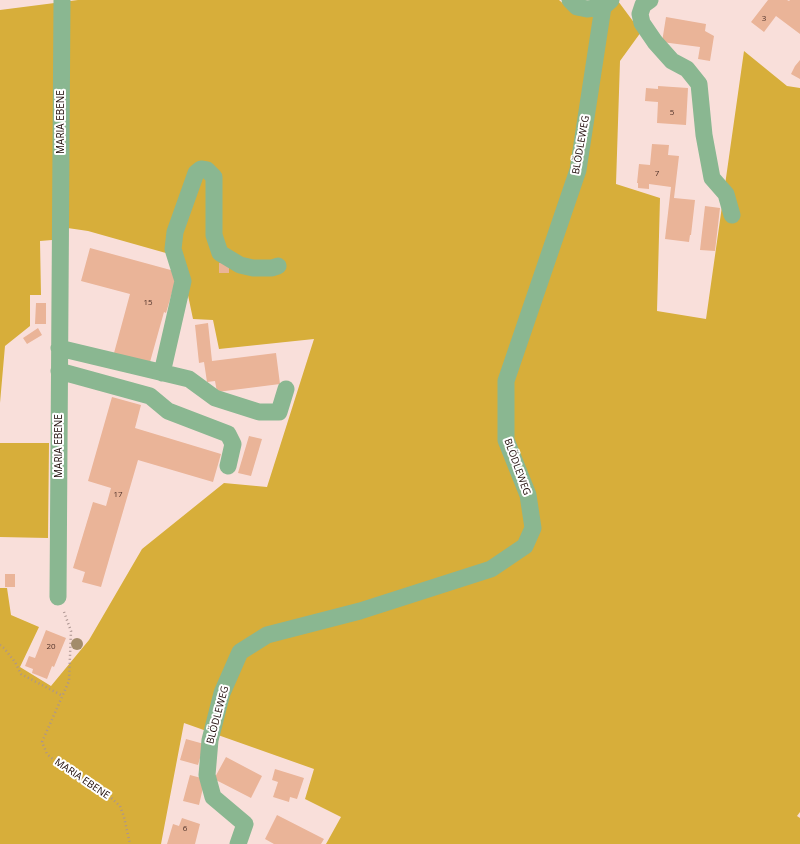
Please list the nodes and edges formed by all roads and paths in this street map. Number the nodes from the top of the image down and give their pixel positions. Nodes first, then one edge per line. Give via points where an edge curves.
1 (62, 0) edge
2 (570, 0) edge
3 (650, 0) edge
4 (607, 3) edge
5 (732, 215) dead end
6 (278, 266) dead end
7 (59, 348) junction
8 (59, 371) junction
9 (162, 373) junction
10 (286, 389) dead end
11 (228, 466) dead end
12 (58, 597) joint
13 (0, 645) edge
14 (63, 696) junction
15 (130, 844) edge
16 (238, 844) edge

1 - 7 street, MARIA EBENE
2 - 4 street via 577,7 587,9
3 - 5 street via 641,9 642,23 672,61 687,69 699,84 704,135 712,178 726,194
4 - 16 street, BLÖDLEWEG via 578,170 506,381 506,440 528,495 533,528 525,546 491,569 360,611 267,635 240,652 222,692 210,740 207,775 213,797 245,824
6 - 9 street via 253,268 240,265 220,253 214,235 214,177 207,170 201,169 196,173 175,232 173,249 183,281
7 - 8 street, MARIA EBENE
7 - 9 street
8 - 11 street via 150,396 168,412 228,434 233,444
8 - 12 street, MARIA EBENE
9 - 10 street via 189,379 215,398 259,412 280,412
12 - 14 path, MARIA EBENE via 71,631 69,680
13 - 14 path via 21,674
14 - 15 path, MARIA EBENE via 42,742 47,754 110,796 120,806

